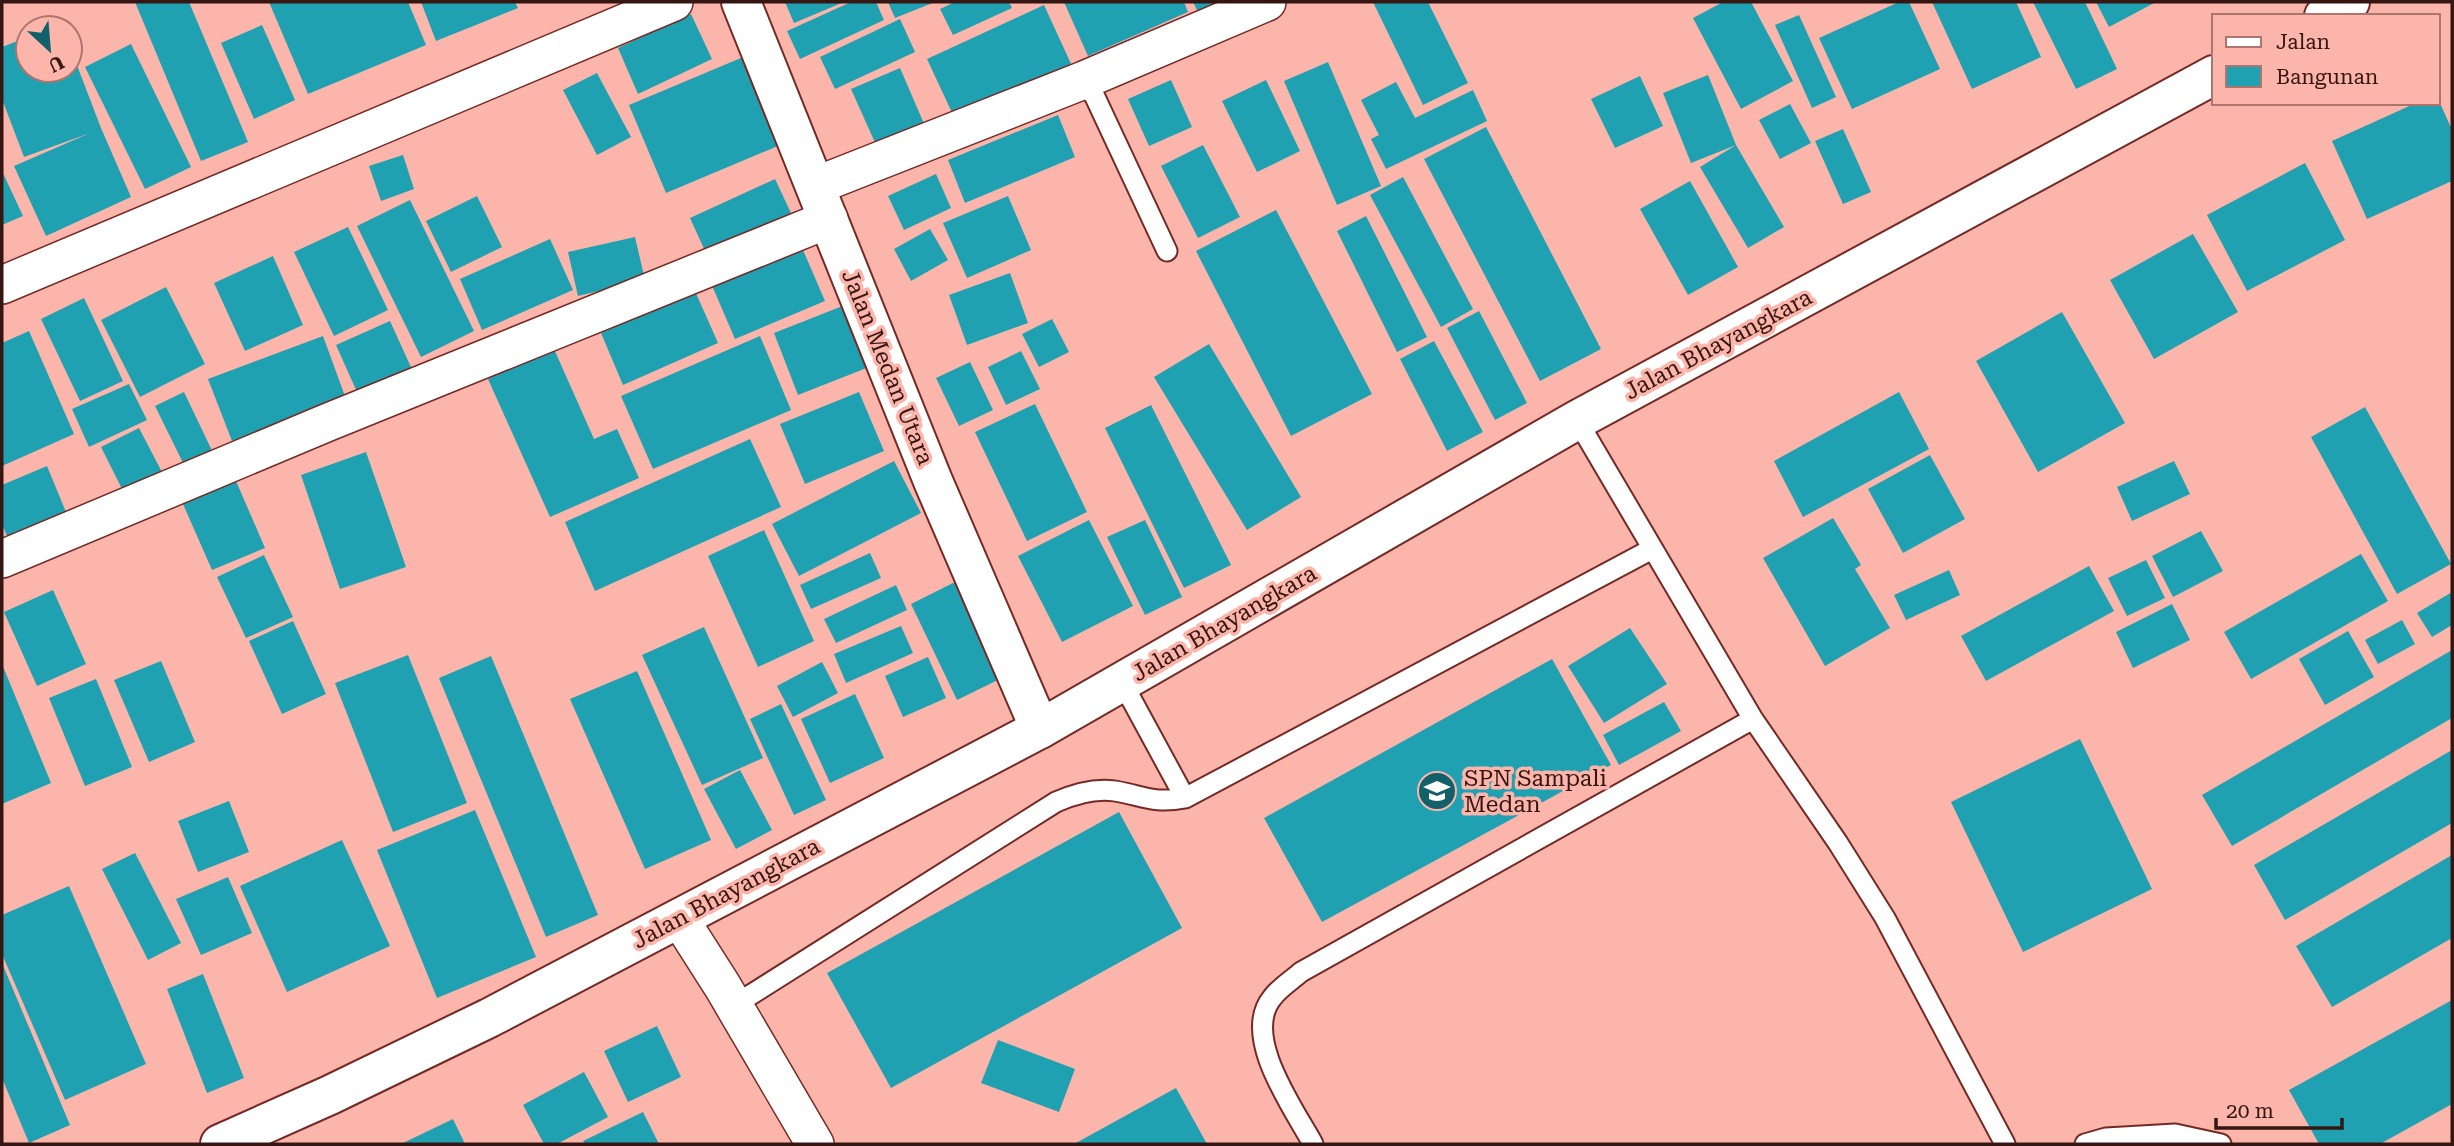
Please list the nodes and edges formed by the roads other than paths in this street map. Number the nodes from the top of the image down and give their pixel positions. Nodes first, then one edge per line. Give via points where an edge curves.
1 (674, 2) edge
2 (741, 2) edge
3 (1267, 2) edge
4 (2350, 2) edge
5 (2328, 14) edge
6 (2212, 76) edge
7 (1084, 80) junction
8 (822, 202) junction
9 (1167, 251) dead end
10 (2, 285) edge
11 (1577, 420) junction
12 (1652, 549) junction
13 (2, 559) edge
14 (1122, 682) junction
15 (1753, 719) junction
16 (1040, 729) junction
17 (1185, 798) junction
18 (678, 918) junction
19 (733, 1006) junction
20 (220, 1144) edge
21 (815, 1144) edge
22 (1313, 1144) edge
23 (2005, 1144) edge
24 (2085, 1144) edge
25 (2221, 1144) edge

1 - 10 street
2 - 8 main road, Jalan Medan Utara
3 - 7 street
4 - 5 main road
6 - 11 main road, Jalan Bhayangkara
7 - 8 street
7 - 9 lane
8 - 13 street via 313,428
8 - 16 main road, Jalan Medan Utara via 933,481
11 - 12 lane
11 - 14 main road, Jalan Bhayangkara
12 - 15 lane
12 - 17 lane
14 - 16 main road, Jalan Bhayangkara
14 - 17 lane
15 - 22 lane via 1301,972 1271,999 1262,1019 1263,1042 1272,1069
15 - 23 lane via 1885,918
16 - 18 main road, Jalan Bhayangkara
17 - 19 lane via 1156,801 1098,790 1056,802
18 - 19 street
18 - 20 main road, Jalan Bhayangkara via 489,1018
19 - 21 street
24 - 25 lane via 2106,1138 2175,1134

